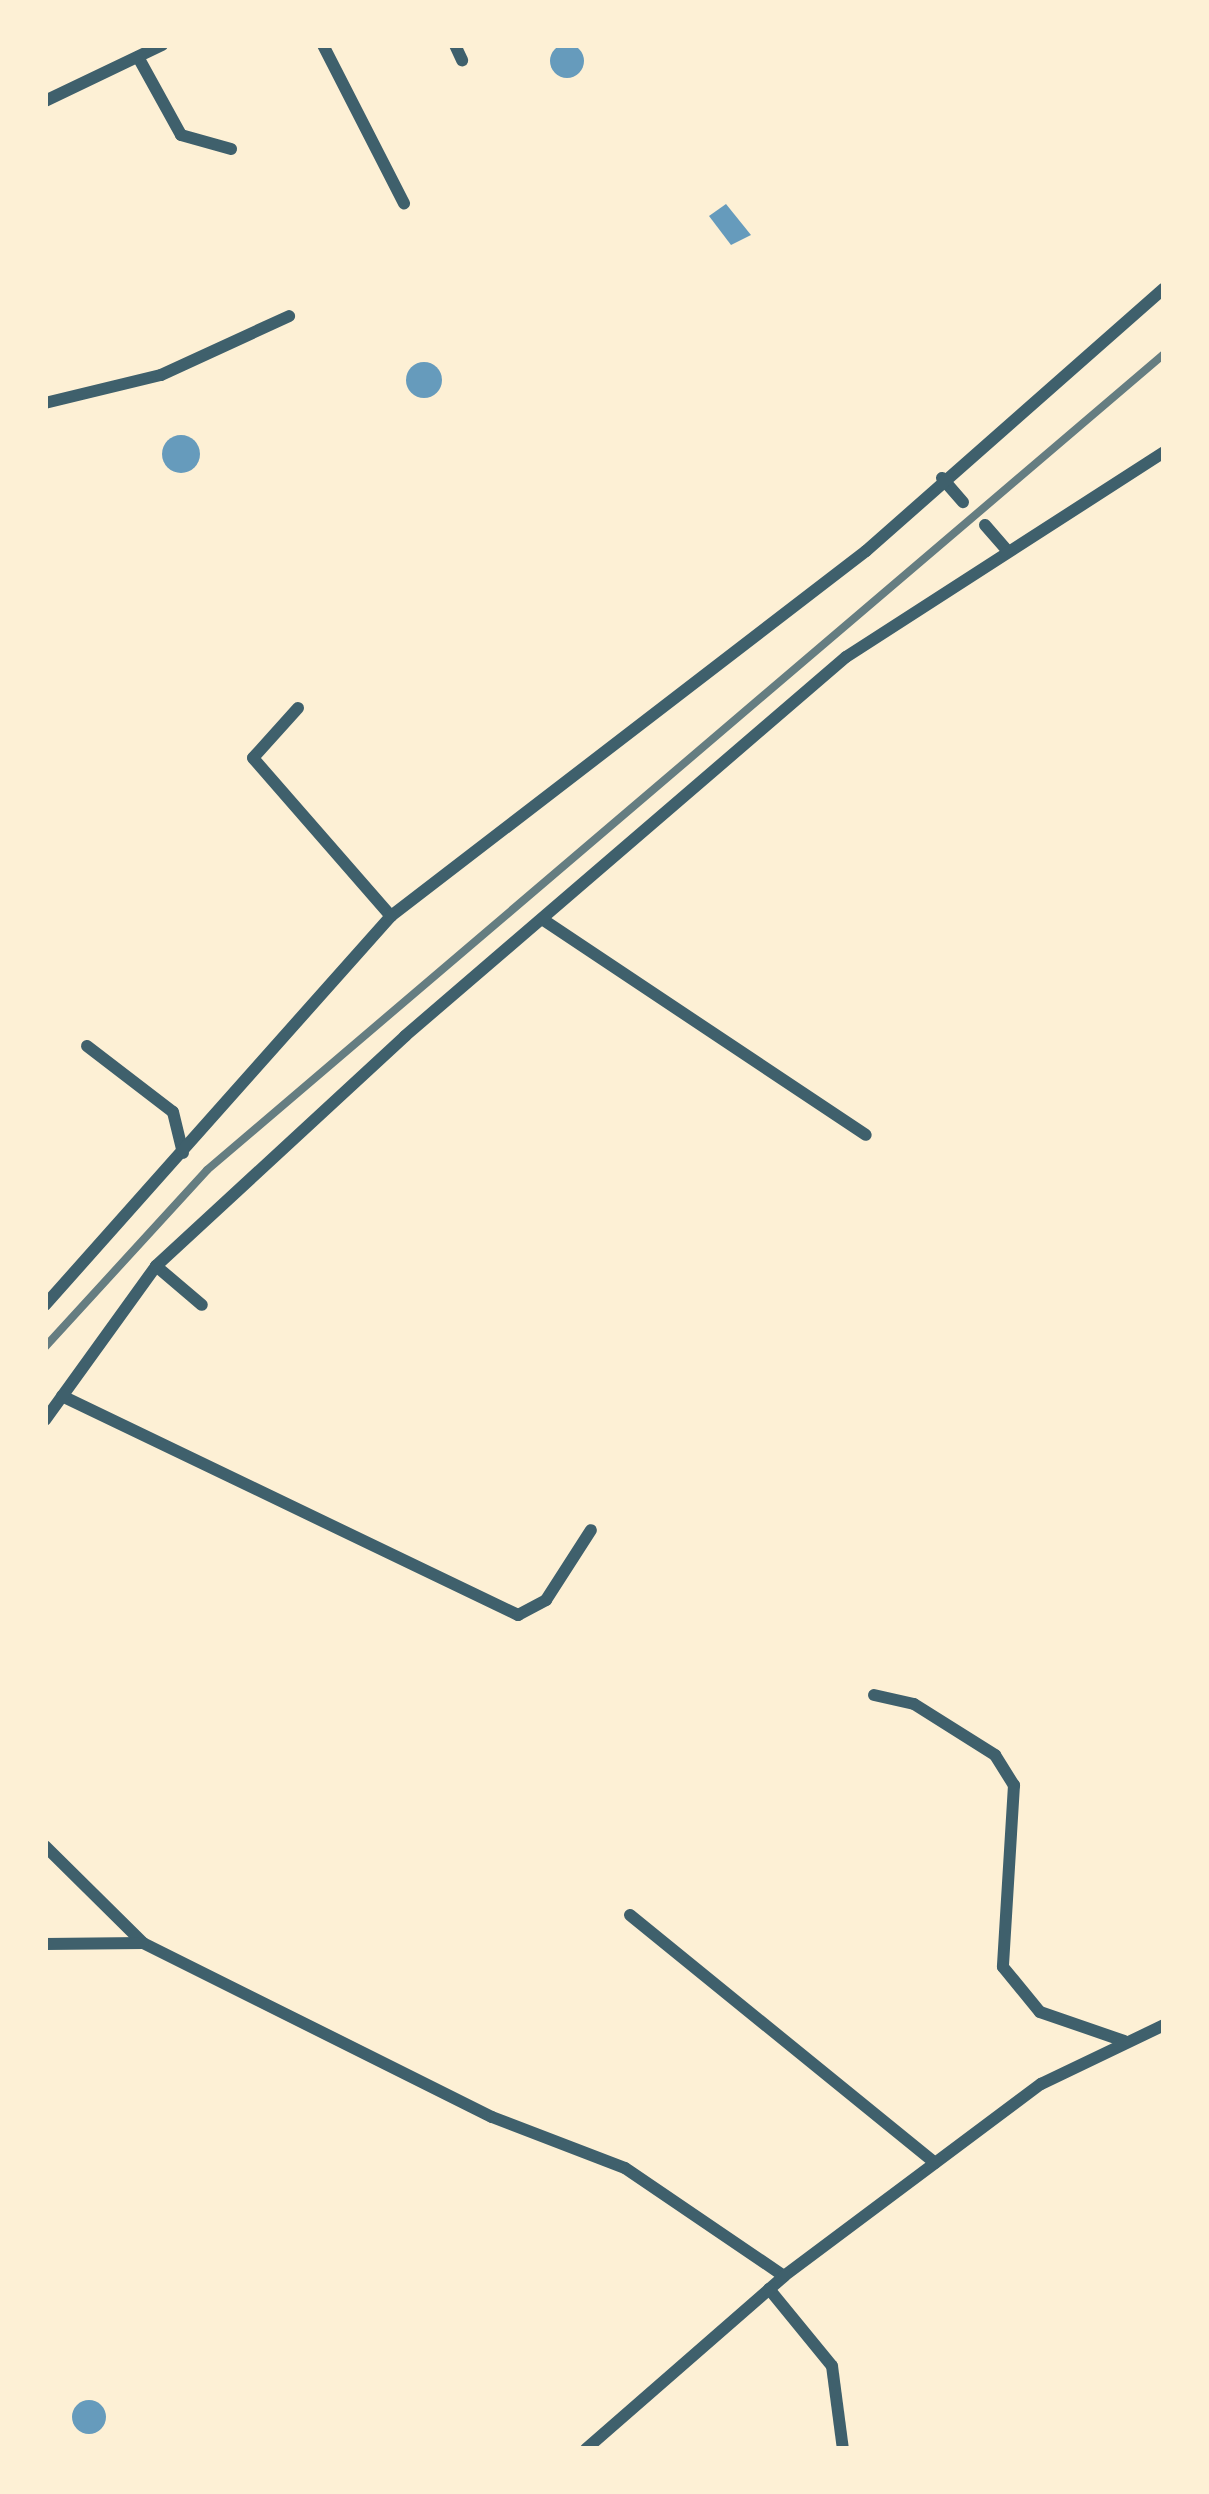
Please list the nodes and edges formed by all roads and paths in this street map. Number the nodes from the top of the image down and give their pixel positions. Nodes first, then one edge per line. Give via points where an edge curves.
1 (163, 45) edge
2 (323, 45) edge
3 (455, 45) edge
4 (138, 57) junction
5 (462, 60) dead end
6 (45, 101) edge
7 (231, 149) dead end
8 (404, 203) dead end
9 (1164, 287) edge
10 (289, 316) dead end
11 (45, 403) edge
12 (1164, 452) edge
13 (942, 478) junction
14 (964, 502) dead end
15 (985, 525) dead end
16 (1007, 550) junction
17 (298, 709) dead end
18 (392, 916) junction
19 (542, 919) junction
20 (87, 1046) dead end
21 (866, 1135) dead end
22 (183, 1153) junction
23 (156, 1266) junction
24 (45, 1305) edge
25 (202, 1305) dead end
26 (62, 1396) junction
27 (45, 1420) edge
28 (592, 1530) dead end
29 (874, 1695) dead end
30 (45, 1846) edge
31 (630, 1916) dead end
32 (143, 1943) junction
33 (45, 1944) edge
34 (1164, 2025) edge
35 (1126, 2041) junction
36 (935, 2163) junction
37 (784, 2276) junction
38 (769, 2289) junction
39 (586, 2449) edge
40 (842, 2449) edge

1 - 4 street
2 - 8 street
3 - 5 street
4 - 6 street
4 - 7 street via 181,135
9 - 13 street
10 - 11 street via 161,375
12 - 16 street
13 - 14 street
13 - 18 street via 866,551
15 - 16 street
16 - 19 street via 846,657
17 - 18 street via 253,758
18 - 22 street
19 - 21 street
19 - 23 street
20 - 22 street via 172,1112
22 - 24 street
23 - 25 street
23 - 26 street
26 - 27 street
26 - 28 street via 518,1615 547,1600
29 - 35 street via 914,1704 995,1755 1014,1785 1003,1967 1040,2012
30 - 32 street
31 - 36 street
32 - 33 street
32 - 37 street via 492,2116 625,2168
34 - 35 street
35 - 36 street via 1041,2084
36 - 37 street
37 - 38 street
38 - 39 street
38 - 40 street via 832,2366

